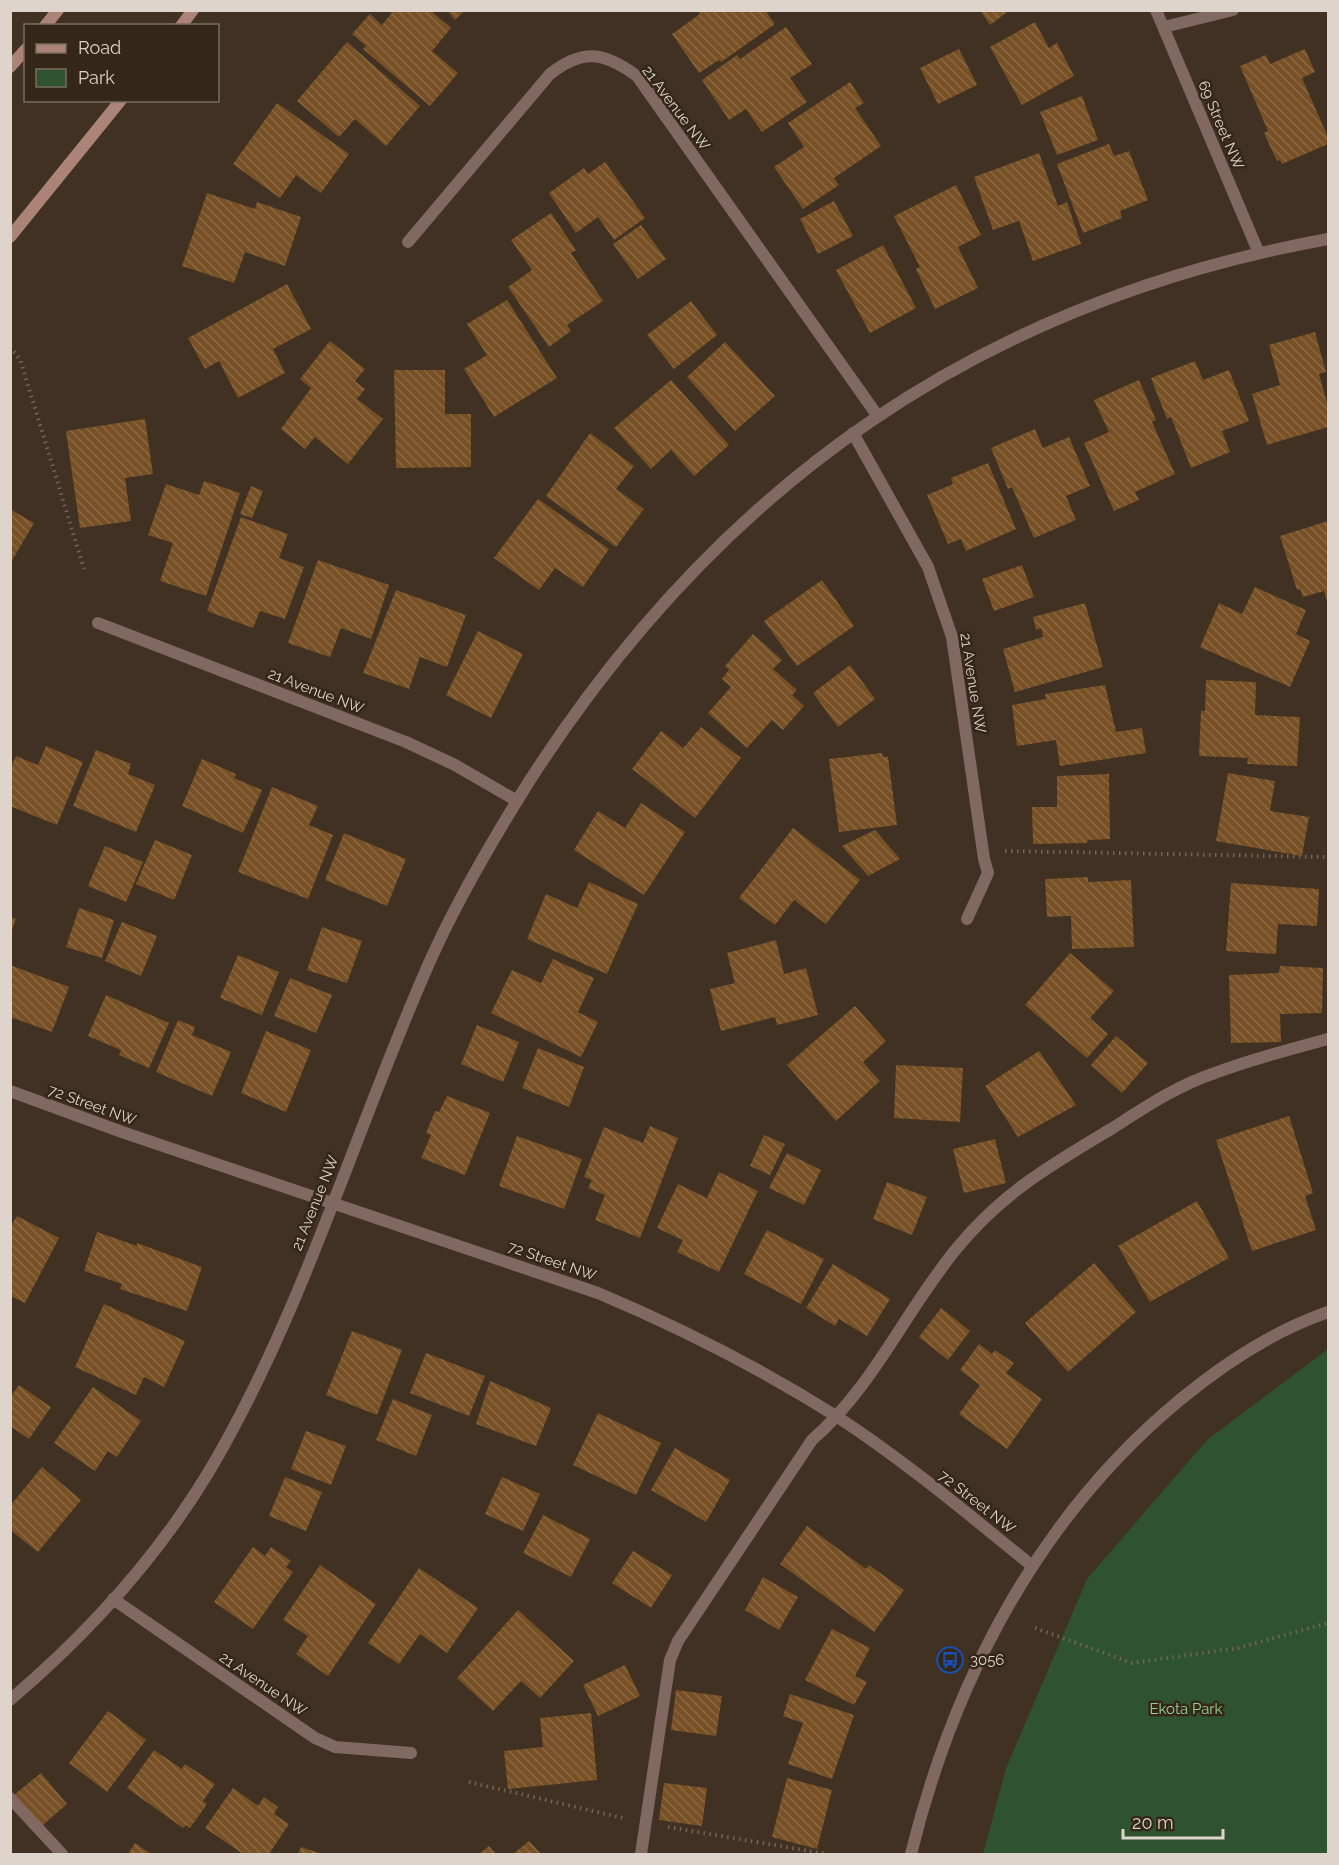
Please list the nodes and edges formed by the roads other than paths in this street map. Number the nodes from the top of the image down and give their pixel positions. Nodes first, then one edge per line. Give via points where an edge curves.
1 (58, 10) edge
2 (193, 10) edge
3 (1156, 10) edge
4 (1233, 10) edge
5 (47, 24) edge
6 (182, 24) edge
7 (1164, 27) junction
8 (24, 51) edge
9 (10, 68) edge
10 (120, 102) edge
11 (10, 237) edge
12 (1329, 239) edge
13 (408, 242) dead end
14 (1258, 251) junction
15 (877, 415) junction
16 (853, 433) junction
17 (98, 624) dead end
18 (517, 801) junction
19 (968, 919) dead end
20 (1329, 1039) edge
21 (10, 1091) edge
22 (331, 1203) junction
23 (1329, 1312) edge
24 (838, 1418) junction
25 (1031, 1565) junction
26 (113, 1599) junction
27 (10, 1700) edge
28 (411, 1753) dead end
29 (10, 1798) edge
30 (62, 1854) edge
31 (641, 1854) edge
32 (911, 1854) edge

1 - 5 main road
2 - 6 main road
3 - 7 street, 69 Street NW
4 - 7 street
7 - 14 street, 69 Street NW
8 - 9 main road
10 - 11 main road
12 - 14 street, 21 Avenue NW
13 - 15 street, 21 Avenue NW via 550,74 576,58 591,55 617,61 637,76
14 - 15 street, 21 Avenue NW via 1169,277 1025,332
15 - 16 street, 21 Avenue NW
16 - 18 street, 21 Avenue NW via 797,475 735,530 675,591 604,674
16 - 19 street, 21 Avenue NW via 928,567 952,637 988,873
17 - 18 street, 21 Avenue NW via 406,742
18 - 22 street, 21 Avenue NW via 475,869 430,961
20 - 24 street via 1213,1073 1155,1101 1025,1182 986,1214 955,1250
21 - 22 street, 72 Street NW
22 - 24 street, 72 Street NW via 620,1302 726,1352
22 - 26 street, 21 Avenue NW via 252,1394 182,1511
23 - 25 street via 1275,1333 1228,1362 1156,1419 1094,1483
24 - 25 street, 72 Street NW via 935,1488
24 - 31 street via 812,1440 678,1641 670,1660
25 - 32 street via 966,1689 940,1753
26 - 27 street, 21 Avenue NW via 66,1651
26 - 28 street, 21 Avenue NW via 315,1738 335,1747
29 - 30 street

